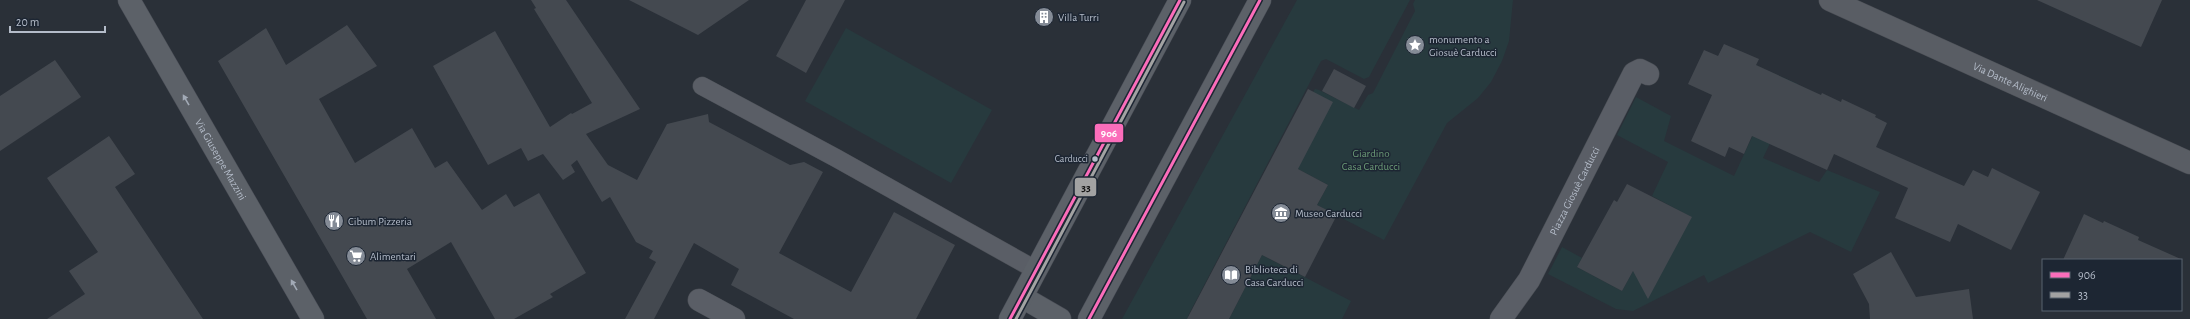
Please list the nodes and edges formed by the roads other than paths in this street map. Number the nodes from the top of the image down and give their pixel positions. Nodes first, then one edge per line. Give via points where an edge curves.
1 (129, 0) edge
2 (1180, 0) edge
3 (1260, 0) edge
4 (1830, 0) edge
5 (1648, 74) dead end
6 (702, 86) dead end
7 (2190, 164) edge
8 (1036, 270) junction
9 (1022, 298) junction
10 (699, 300) dead end
11 (313, 319) edge
12 (734, 319) edge
13 (1010, 319) edge
14 (1060, 319) edge
15 (1089, 319) edge
16 (1501, 319) edge

11 -> 1 main road, Via Giuseppe Mazzini
2 - 8 main road
3 - 15 main road
4 - 7 street, Via Dante Alighieri
5 - 16 street, Piazza Giosuè Carducci via 1640,70 1634,73 1529,280
6 - 8 lane
8 - 9 main road
9 - 13 main road
9 - 14 main road
10 - 12 street

